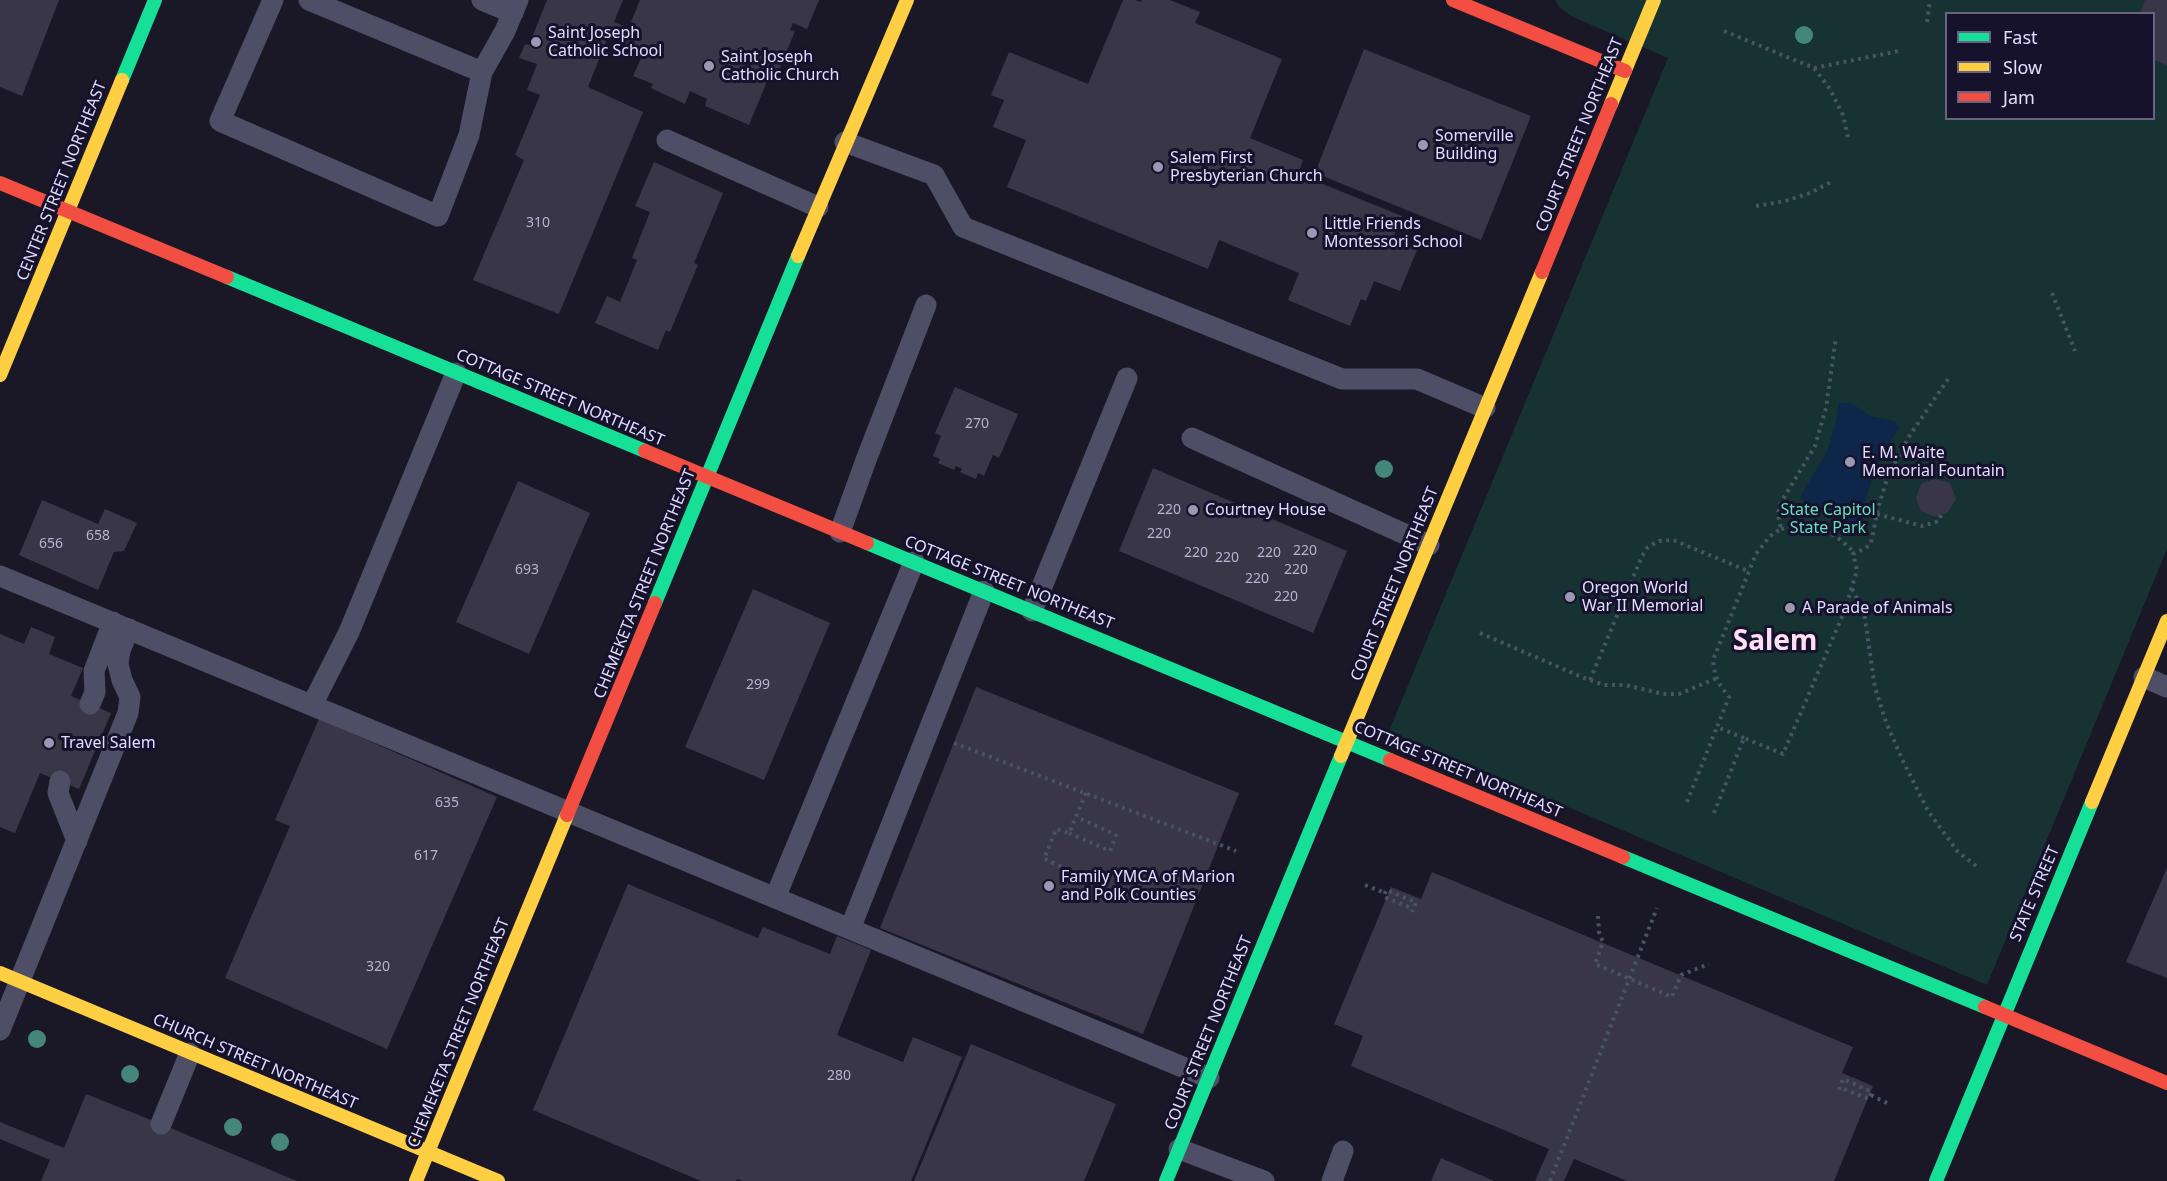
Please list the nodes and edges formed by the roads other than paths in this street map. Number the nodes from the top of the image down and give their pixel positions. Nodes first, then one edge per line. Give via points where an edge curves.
1 (155, 0) edge
2 (273, 0) edge
3 (309, 0) edge
4 (482, 0) edge
5 (907, 0) edge
6 (1453, 0) edge
7 (1654, 0) edge
8 (515, 6) edge
9 (1625, 71) junction
10 (482, 72) junction
11 (667, 140) dead end
12 (845, 142) junction
13 (0, 183) edge
14 (818, 207) junction
15 (68, 211) junction
16 (926, 305) dead end
17 (456, 372) junction
18 (0, 375) edge
19 (1127, 378) dead end
20 (1485, 408) junction
21 (1192, 438) dead end
22 (707, 477) junction
23 (840, 532) junction
24 (1429, 544) junction
25 (914, 562) junction
26 (0, 576) edge
27 (984, 591) junction
28 (1032, 611) junction
29 (2167, 621) edge
30 (121, 626) junction
31 (2144, 677) junction
32 (2167, 687) edge
33 (90, 704) dead end
34 (312, 705) junction
35 (1348, 741) junction
36 (60, 781) dead end
37 (568, 812) junction
38 (77, 841) junction
39 (775, 897) junction
40 (850, 929) junction
41 (10, 978) edge
42 (2004, 1015) junction
43 (0, 1030) edge
44 (190, 1053) junction
45 (1209, 1078) junction
46 (2167, 1083) edge
47 (161, 1124) dead end
48 (1179, 1149) junction
49 (428, 1151) junction
50 (1343, 1151) dead end
51 (416, 1181) edge
52 (498, 1181) edge
53 (1166, 1181) edge
54 (1264, 1181) edge
55 (1332, 1181) edge
56 (1936, 1181) edge

1 - 15 street, CENTER STREET NORTHEAST
2 - 10 lane via 220,121 438,216 469,135
3 - 10 lane
4 - 8 lane
5 - 12 street, CHEMEKETA STREET NORTHEAST
6 - 9 street
7 - 9 street, COURT STREET NORTHEAST
8 - 10 lane
9 - 20 street, COURT STREET NORTHEAST
11 - 14 lane
12 - 14 street, CHEMEKETA STREET NORTHEAST
12 - 20 lane via 934,175 963,227 1342,379 1417,379
13 - 15 street, COTTAGE STREET NORTHEAST
14 - 22 street, CHEMEKETA STREET NORTHEAST
15 - 17 street, COTTAGE STREET NORTHEAST
15 - 18 street, CENTER STREET NORTHEAST
16 - 23 lane
17 - 22 street, COTTAGE STREET NORTHEAST
17 - 34 lane via 349,632
19 - 28 lane
20 - 24 street, COURT STREET NORTHEAST
21 - 24 lane
22 - 23 street, COTTAGE STREET NORTHEAST
22 - 37 street, CHEMEKETA STREET NORTHEAST
23 - 25 street, COTTAGE STREET NORTHEAST
24 - 35 street, COURT STREET NORTHEAST
25 - 27 street, COTTAGE STREET NORTHEAST
25 - 39 lane
26 - 30 lane
27 - 28 street, COTTAGE STREET NORTHEAST
27 - 40 lane
28 - 35 street, COTTAGE STREET NORTHEAST
29 - 31 street, STATE STREET
30 - 33 lane via 94,670 95,692
30 - 34 lane
30 - 38 lane via 118,664 130,697 128,713
31 - 32 lane
31 - 42 street, STATE STREET
34 - 37 lane
35 - 42 street, COTTAGE STREET NORTHEAST
35 - 45 street, COURT STREET NORTHEAST
36 - 38 lane via 58,793
37 - 39 lane
37 - 49 street, CHEMEKETA STREET NORTHEAST
38 - 41 lane
39 - 40 lane
40 - 45 lane
41 - 43 lane
41 - 44 street, CHURCH STREET NORTHEAST
42 - 46 street, COTTAGE STREET NORTHEAST
42 - 56 street, STATE STREET
44 - 47 lane
44 - 49 street, CHURCH STREET NORTHEAST
45 - 48 street, COURT STREET NORTHEAST
48 - 53 street, COURT STREET NORTHEAST
48 - 54 lane
49 - 51 street, CHEMEKETA STREET NORTHEAST
49 - 52 street, CHURCH STREET NORTHEAST
50 - 55 lane

